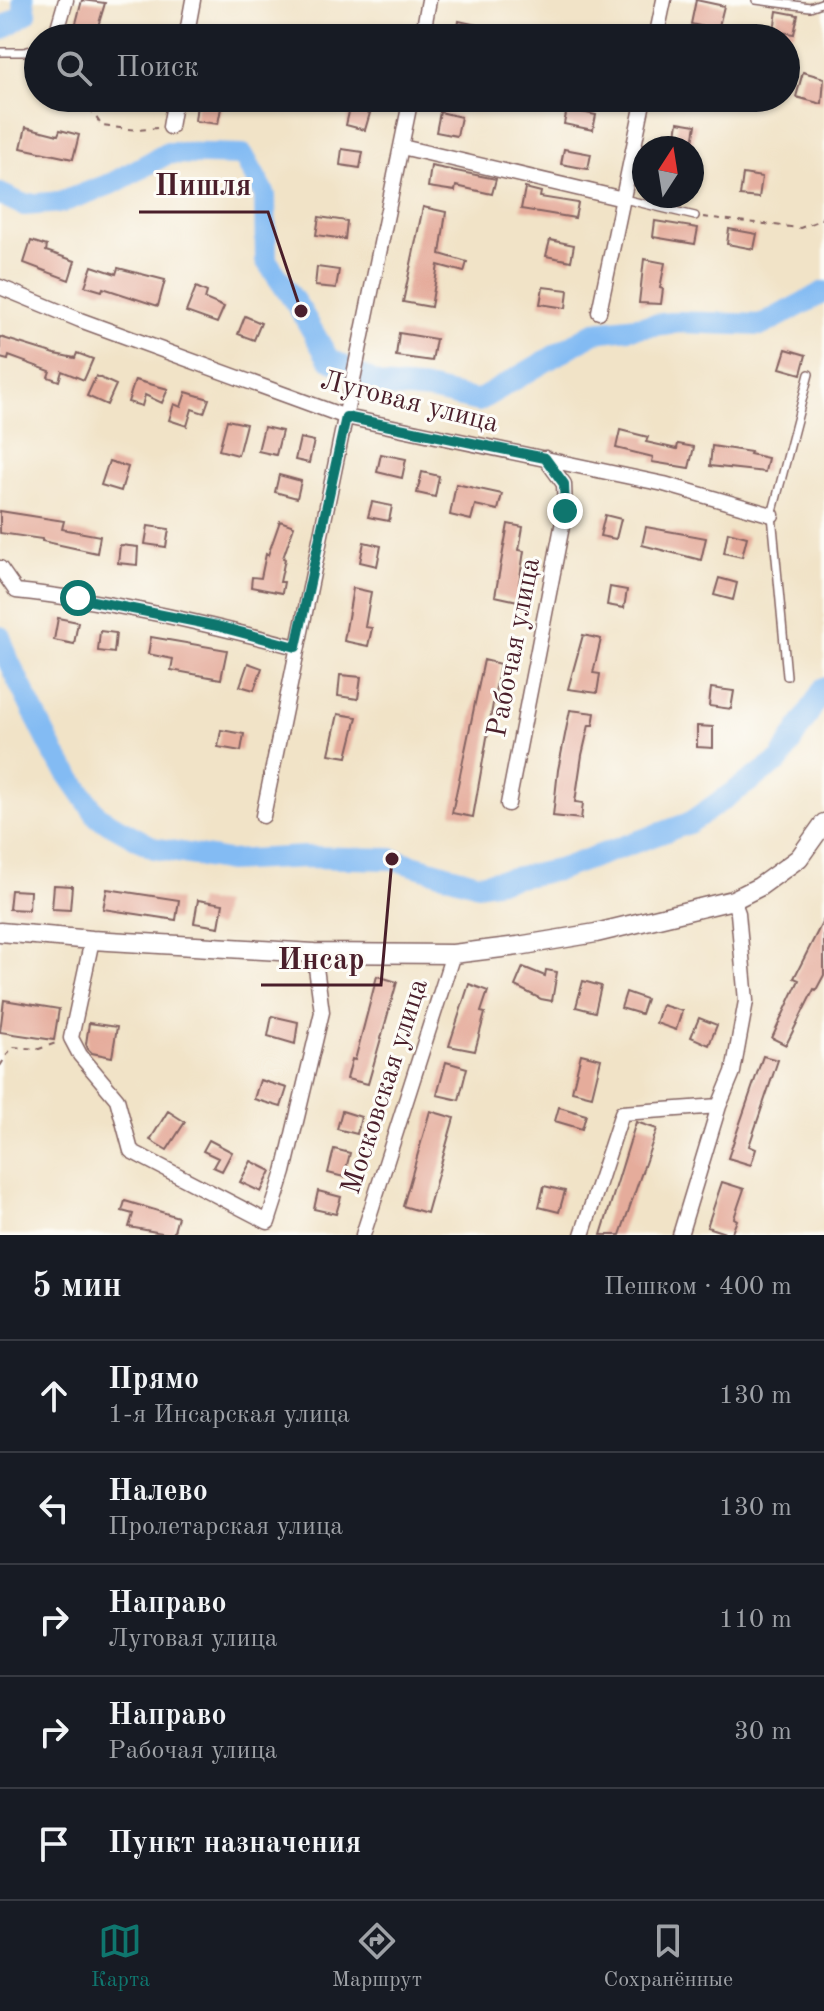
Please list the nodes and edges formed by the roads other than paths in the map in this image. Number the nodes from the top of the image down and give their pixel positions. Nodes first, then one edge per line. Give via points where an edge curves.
1 (66, 0) edge
2 (193, 0) edge
3 (429, 0) edge
4 (664, 0) edge
5 (756, 0) edge
6 (824, 2) edge
7 (59, 24) edge
8 (189, 24) edge
9 (425, 24) edge
10 (659, 24) edge
11 (0, 52) edge
12 (24, 52) edge
13 (173, 112) edge
14 (408, 112) edge
15 (641, 112) edge
16 (170, 127) road end
17 (402, 147) junction
18 (623, 199) junction
19 (695, 216) road end
20 (0, 287) edge
21 (599, 312) dead end
22 (809, 374) dead end
23 (346, 417) junction
24 (545, 458) junction
25 (772, 515) junction
26 (0, 568) edge
27 (296, 647) junction
28 (787, 676) dead end
29 (508, 804) dead end
30 (263, 816) dead end
31 (824, 823) edge
32 (733, 900) junction
33 (0, 932) edge
34 (92, 940) junction
35 (314, 953) junction
36 (453, 954) junction
37 (719, 1106) junction
38 (363, 1235) edge
39 (582, 1235) edge
40 (680, 1235) edge

1 - 7 street
2 - 8 street
3 - 9 street
4 - 10 street
5 - 6 lane via 810,7
11 - 12 lane
13 - 16 street
14 - 17 street
15 - 18 street
17 - 18 street
17 - 23 street
18 - 19 lane
18 - 21 street
20 - 23 street, Луговая улица
22 - 25 lane
23 - 24 street, Луговая улица
23 - 27 street
24 - 25 street, Луговая улица
24 - 29 street, Рабочая улица via 564,484 565,511
25 - 28 lane
26 - 27 street via 16,591 135,608
27 - 30 street
31 - 32 street via 799,858
32 - 36 street via 596,933
32 - 37 street via 746,1001 733,1072
33 - 34 street
34 - 35 street
34 - 35 street via 71,1038 117,1099 131,1151 268,1222 322,1012
35 - 36 street
36 - 38 street, Московская улица
37 - 39 street via 622,1113
37 - 40 street

